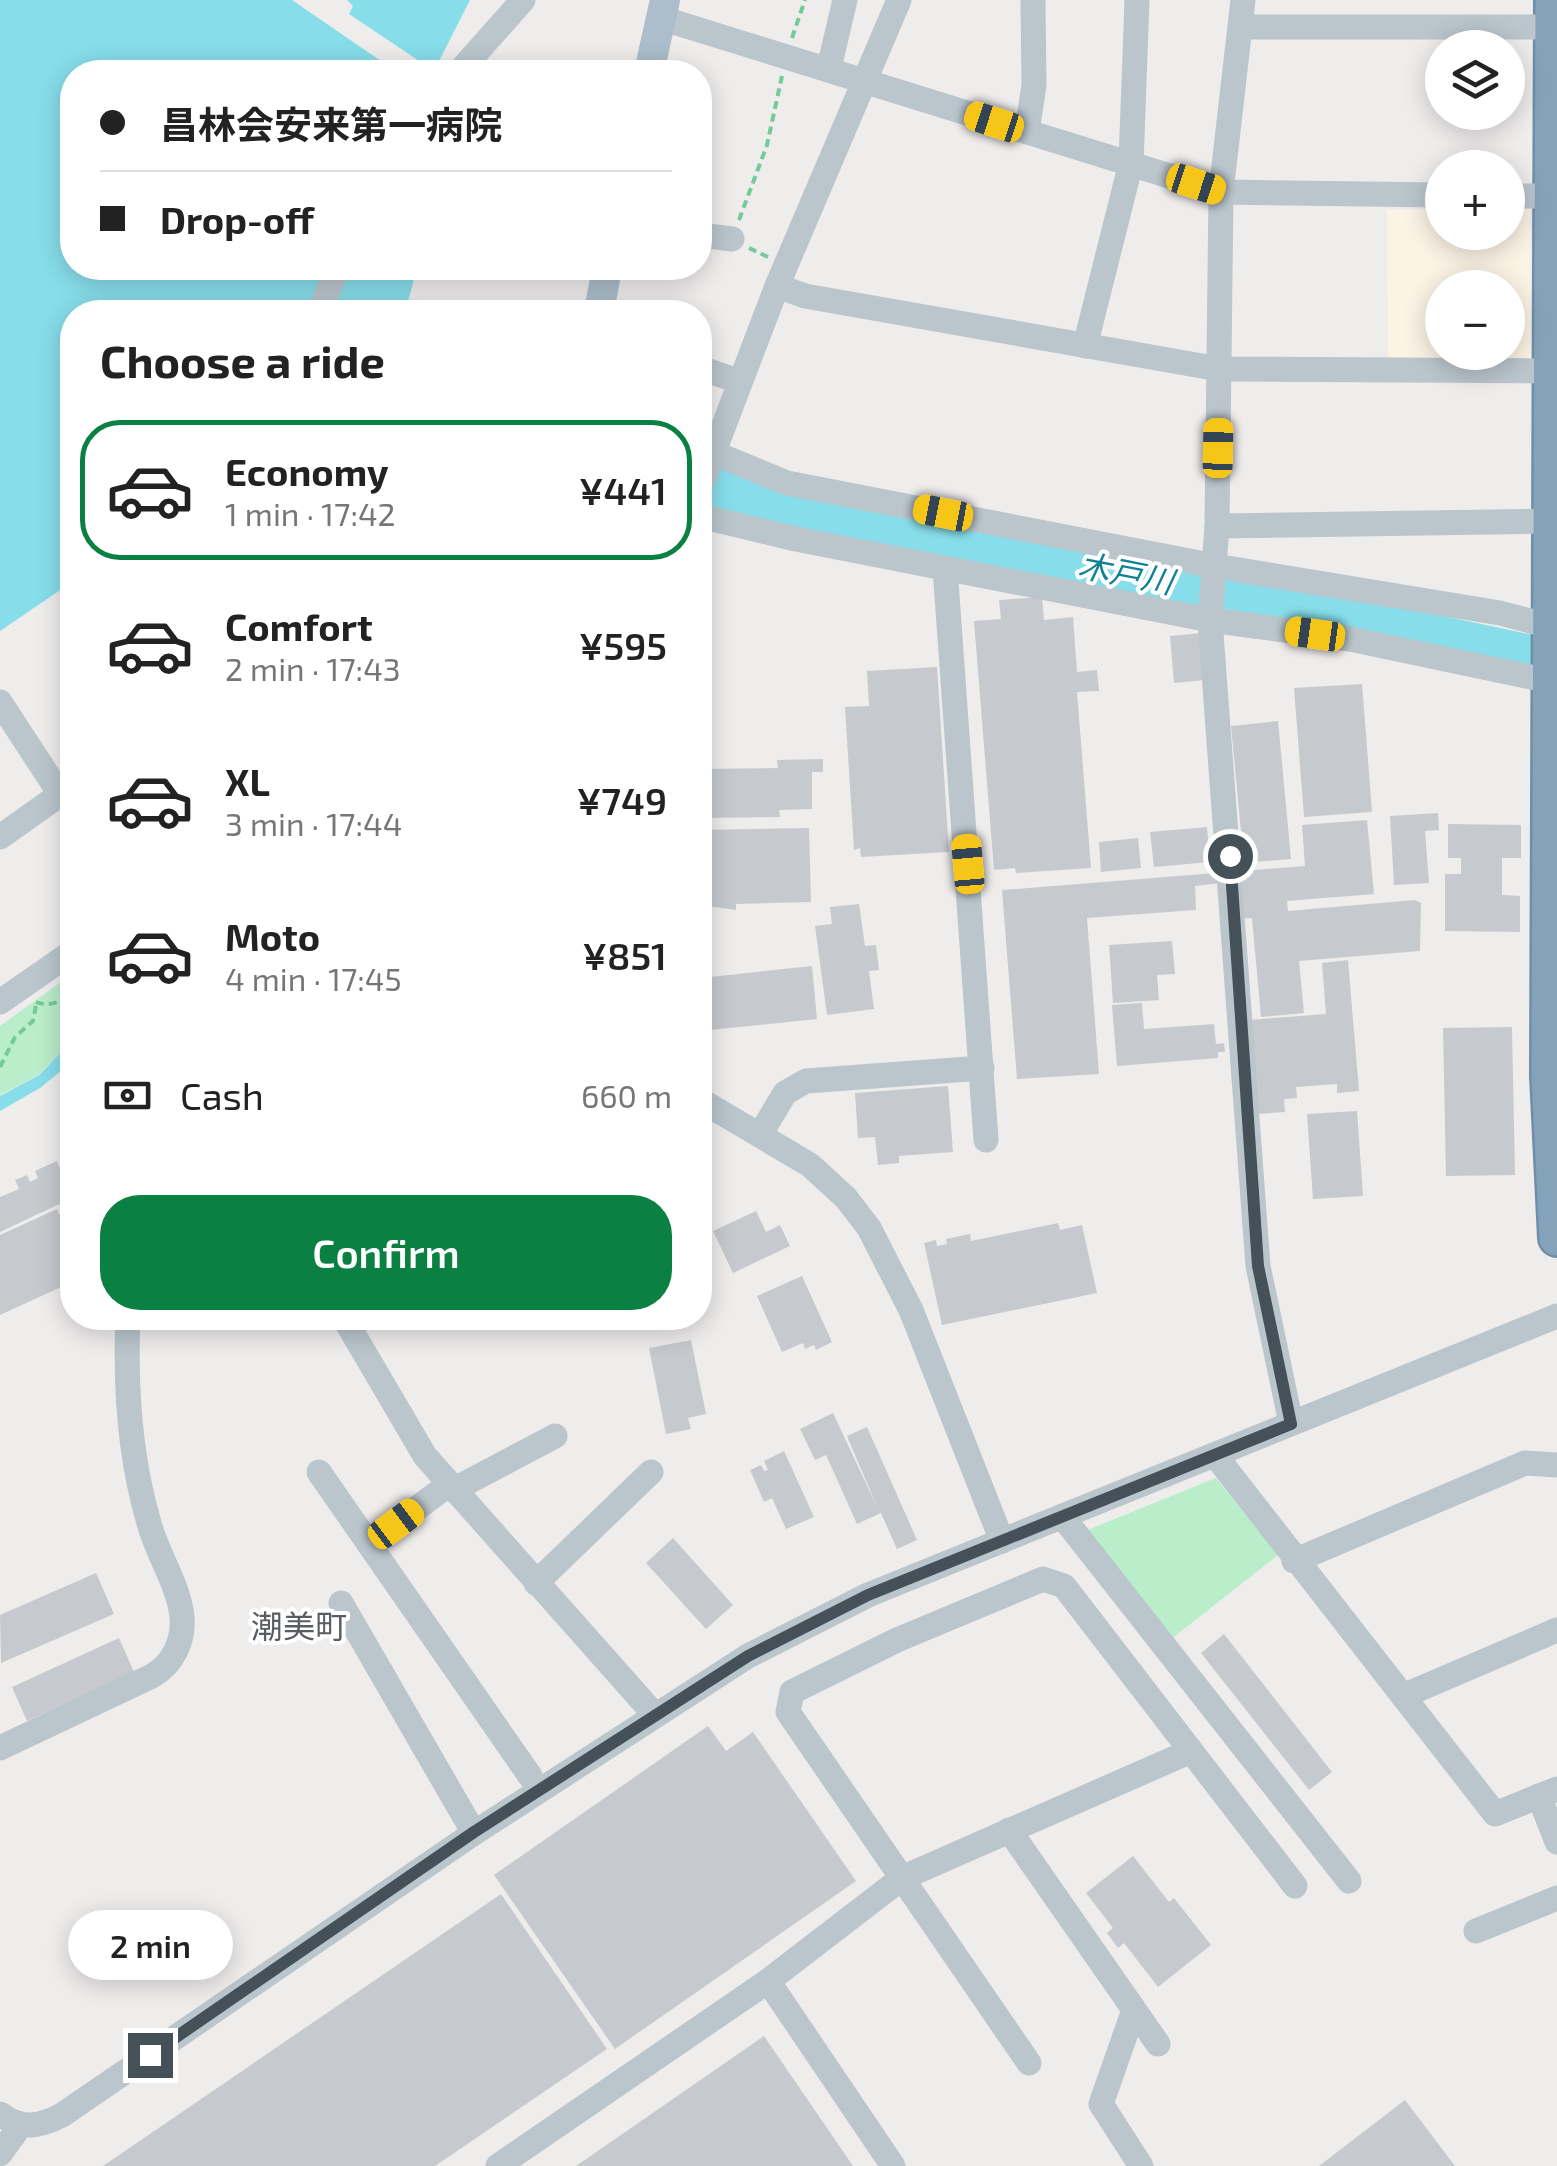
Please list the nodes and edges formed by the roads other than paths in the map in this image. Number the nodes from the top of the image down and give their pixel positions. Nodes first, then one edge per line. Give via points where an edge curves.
1 (522, 0) edge
2 (845, 0) edge
3 (899, 0) edge
4 (1033, 0) edge
5 (1137, 0) edge
6 (1243, 0) edge
7 (663, 9) edge
8 (1554, 18) edge
9 (1242, 27) junction
10 (470, 60) edge
11 (652, 60) edge
12 (829, 68) junction
13 (864, 78) junction
14 (1027, 132) junction
15 (1131, 163) junction
16 (1222, 192) junction
17 (1425, 195) edge
18 (1525, 196) edge
19 (1555, 196) edge
20 (712, 237) edge
21 (732, 240) road end
22 (781, 275) junction
23 (1084, 346) junction
24 (1554, 366) edge
25 (1219, 369) junction
26 (712, 372) edge
27 (738, 381) junction
28 (713, 455) joint
29 (712, 519) edge
30 (1554, 522) edge
31 (1216, 526) junction
32 (945, 568) junction
33 (1215, 568) junction
34 (1211, 617) junction
35 (1553, 629) edge
36 (1550, 679) junction
37 (0, 702) edge
38 (60, 782) edge
39 (60, 794) edge
40 (0, 836) edge
41 (1554, 891) edge
42 (60, 960) edge
43 (0, 1002) edge
44 (982, 1068) junction
45 (712, 1106) edge
46 (761, 1133) junction
47 (986, 1140) dead end
48 (1557, 1238) edge
49 (1557, 1316) edge
50 (127, 1330) edge
51 (351, 1330) edge
52 (1291, 1424) junction
53 (555, 1436) dead end
54 (1215, 1454) junction
55 (1557, 1465) edge
56 (319, 1472) dead end
57 (652, 1472) dead end
58 (450, 1488) junction
59 (1062, 1516) junction
60 (1002, 1542) junction
61 (370, 1544) junction
62 (1294, 1561) junction
63 (536, 1583) junction
64 (341, 1603) dead end
65 (1557, 1630) edge
66 (1403, 1696) junction
67 (654, 1714) junction
68 (0, 1748) edge
69 (1191, 1751) junction
70 (530, 1776) dead end
71 (1548, 1792) edge
72 (1009, 1830) junction
73 (474, 1832) junction
74 (1557, 1842) edge
75 (902, 1878) junction
76 (1349, 1881) dead end
77 (1294, 1886) dead end
78 (1557, 1898) edge
79 (1476, 1931) dead end
80 (768, 1980) junction
81 (1134, 2010) junction
82 (1158, 2044) dead end
83 (1030, 2063) dead end
84 (10, 2119) edge
85 (0, 2154) edge
86 (498, 2166) edge
87 (893, 2166) edge
88 (1141, 2166) edge

1 - 10 street
2 - 12 street
3 - 13 street
4 - 14 street
5 - 15 street
6 - 9 street
7 - 11 main road
7 - 12 street
8 - 9 street
8 - 19 highway
9 - 16 street
12 - 13 street
13 - 14 street
13 - 22 street
14 - 15 street
15 - 16 street
15 - 23 street
16 - 17 street
16 - 25 street
18 - 19 street
19 - 24 highway
20 - 21 street
22 - 23 street via 804,296
22 - 27 street
23 - 25 street
24 - 25 street
24 - 30 highway
25 - 31 street
26 - 27 street
27 - 28 street
28 - 33 street via 787,483
29 - 32 street
30 - 31 street
30 - 35 highway
31 - 33 street
32 - 34 street
32 - 44 street
33 - 34 street
33 - 35 street via 1449,604
34 - 36 street
34 - 52 street via 1258,1266
35 - 36 highway
36 - 41 highway
37 - 38 street
39 - 40 street
41 - 48 highway via 1549,1076
42 - 43 street
44 - 46 street via 806,1081 784,1094
44 - 47 street
45 - 46 street
46 - 60 street via 810,1165 869,1228 911,1310
49 - 52 street
50 - 68 street via 132,1426 148,1520 182,1616 178,1644 152,1676
51 - 58 street
52 - 54 street
53 - 58 street
54 - 59 street
54 - 62 street
55 - 62 street via 1525,1463
56 - 61 street
57 - 63 street
58 - 61 street
58 - 63 street
59 - 60 street
59 - 76 street
60 - 67 street via 868,1595 748,1656
61 - 70 street
62 - 66 street
63 - 67 street
64 - 73 street
65 - 66 street
66 - 71 street via 1494,1814
67 - 73 street
69 - 72 street
69 - 75 street via 1064,1586 1043,1579 897,1640 792,1692 788,1712
69 - 77 street
71 - 74 street
72 - 75 street
72 - 81 street
73 - 84 street via 62,2115 45,2124
75 - 80 street
75 - 83 street
78 - 79 street
80 - 86 street
80 - 87 street
81 - 82 street
81 - 88 street via 1101,2104
84 - 85 street

